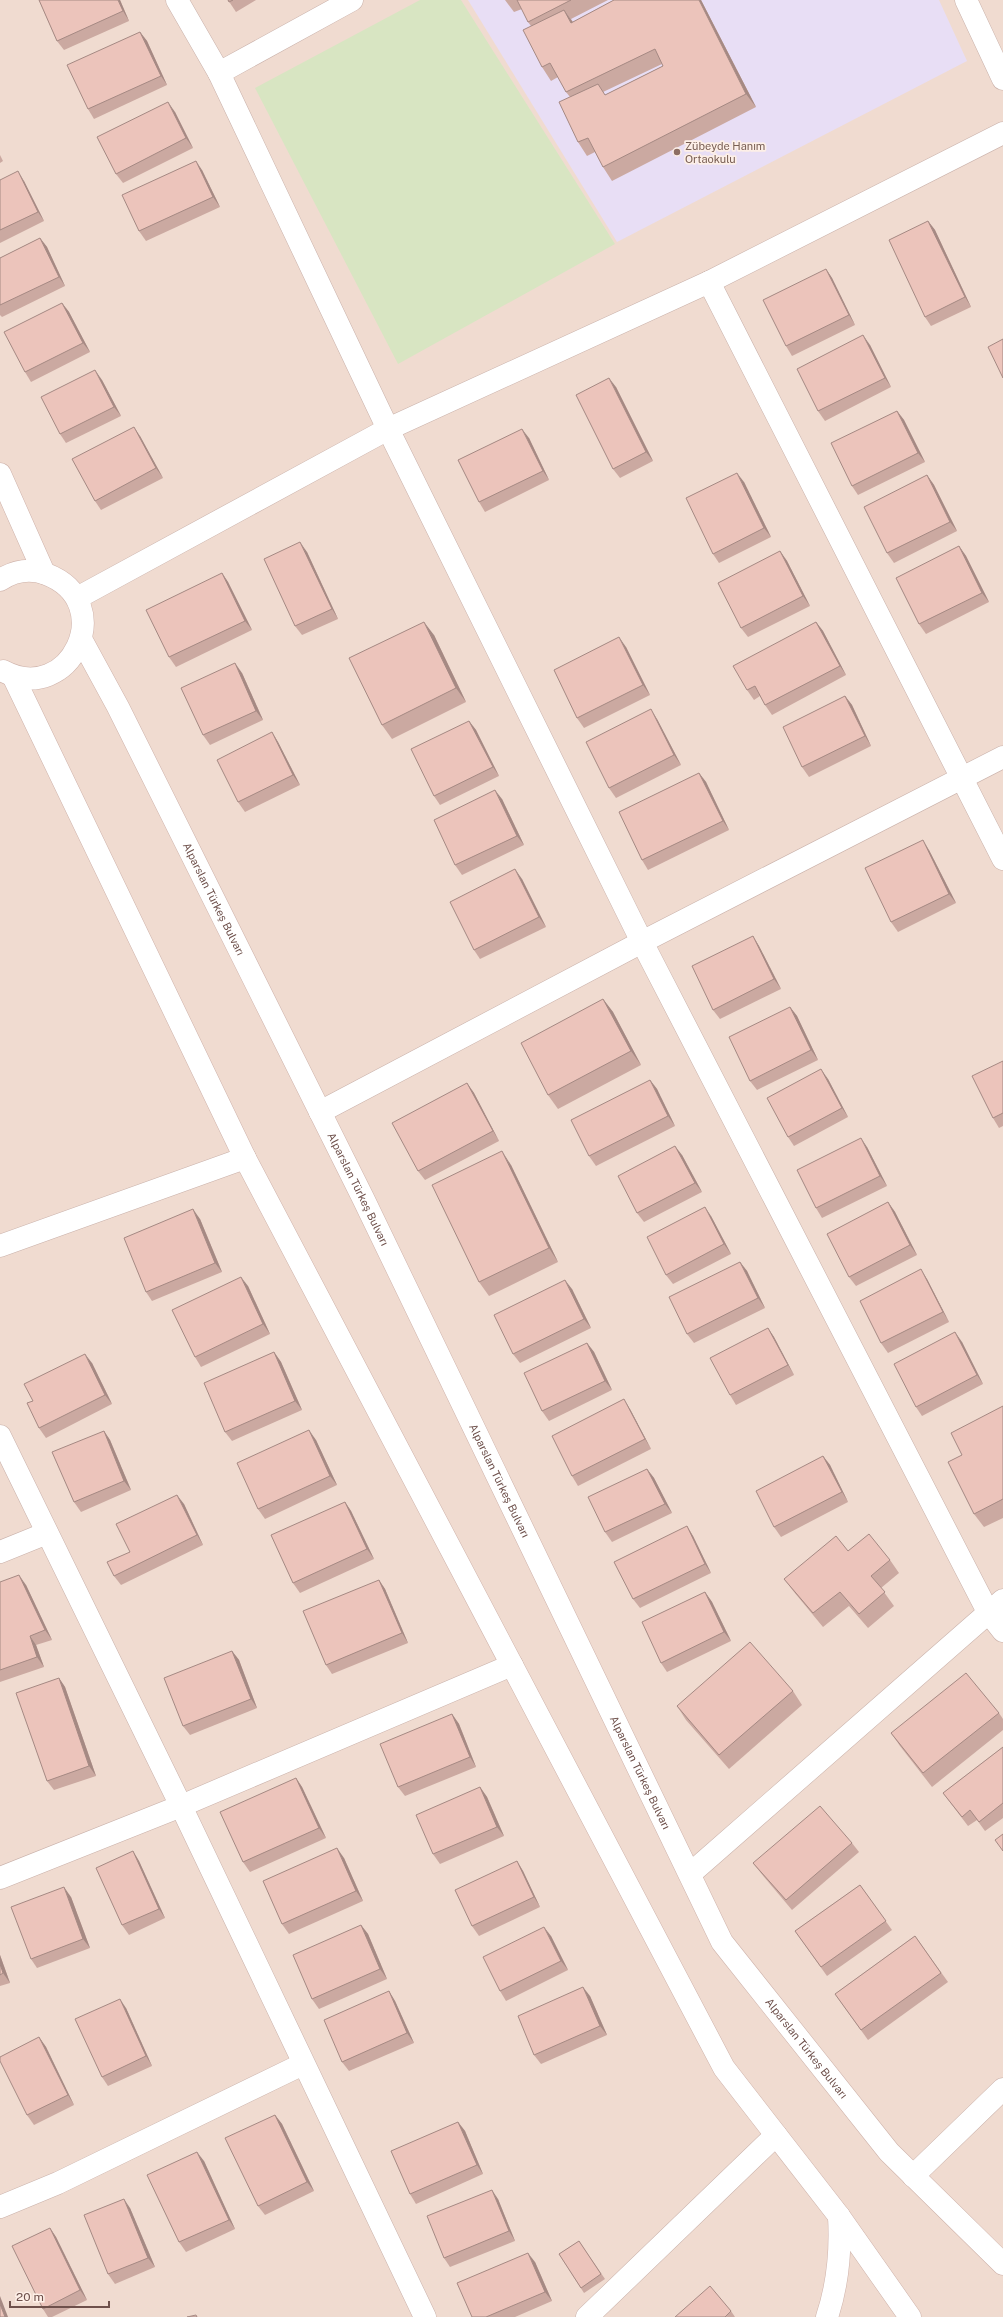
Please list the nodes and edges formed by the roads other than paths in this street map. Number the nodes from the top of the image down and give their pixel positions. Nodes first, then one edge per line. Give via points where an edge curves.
1 (177, 0) edge
2 (352, 0) edge
3 (966, 0) edge
4 (219, 73) junction
5 (1003, 79) edge
6 (1003, 133) edge
7 (709, 282) junction
8 (388, 429) junction
9 (0, 474) edge
10 (44, 573) junction
11 (0, 580) edge
12 (77, 598) junction
13 (80, 639) junction
14 (6, 673) edge
15 (1003, 757) edge
16 (963, 779) junction
17 (1003, 859) edge
18 (642, 942) junction
19 (320, 1112) junction
20 (245, 1158) junction
21 (0, 1246) edge
22 (0, 1436) edge
23 (47, 1533) junction
24 (0, 1552) edge
25 (996, 1606) edge
26 (1003, 1630) edge
27 (512, 1665) junction
28 (181, 1806) junction
29 (690, 1874) junction
30 (0, 1878) edge
31 (303, 2064) junction
32 (1003, 2089) edge
33 (776, 2135) junction
34 (914, 2176) junction
35 (0, 2207) edge
36 (839, 2216) junction
37 (1003, 2264) edge
38 (425, 2317) edge
39 (586, 2317) edge
40 (827, 2317) edge
41 (910, 2317) edge

1 - 4 street
2 - 4 street
3 - 5 street
4 - 8 street
6 - 7 street
7 - 8 street
7 - 16 street
8 - 12 street
8 - 18 street
9 - 10 street
10 - 11 street via 26,571 9,574
10 - 12 street via 59,579
12 - 13 street via 84,622
13 - 14 street via 74,655 62,668 46,676 29,678
13 - 19 street, Alparslan Türkeş Bulvarı via 118,707
14 - 20 street
15 - 16 street
16 - 17 street
16 - 18 street
18 - 19 street
18 - 25 street
19 - 29 street, Alparslan Türkeş Bulvarı
20 - 21 street
20 - 27 street
22 - 23 street
23 - 24 street
23 - 28 street
25 - 26 street
25 - 29 street
27 - 28 street
27 - 33 street via 724,2068
28 - 30 street
28 - 31 street
29 - 34 street, Alparslan Türkeş Bulvarı via 722,1942 889,2152
31 - 35 street via 58,2183
31 - 38 street
32 - 34 street
33 - 36 street
33 - 39 street
34 - 37 street, Alparslan Türkeş Bulvarı
36 - 40 street via 841,2247 835,2292
36 - 41 street

